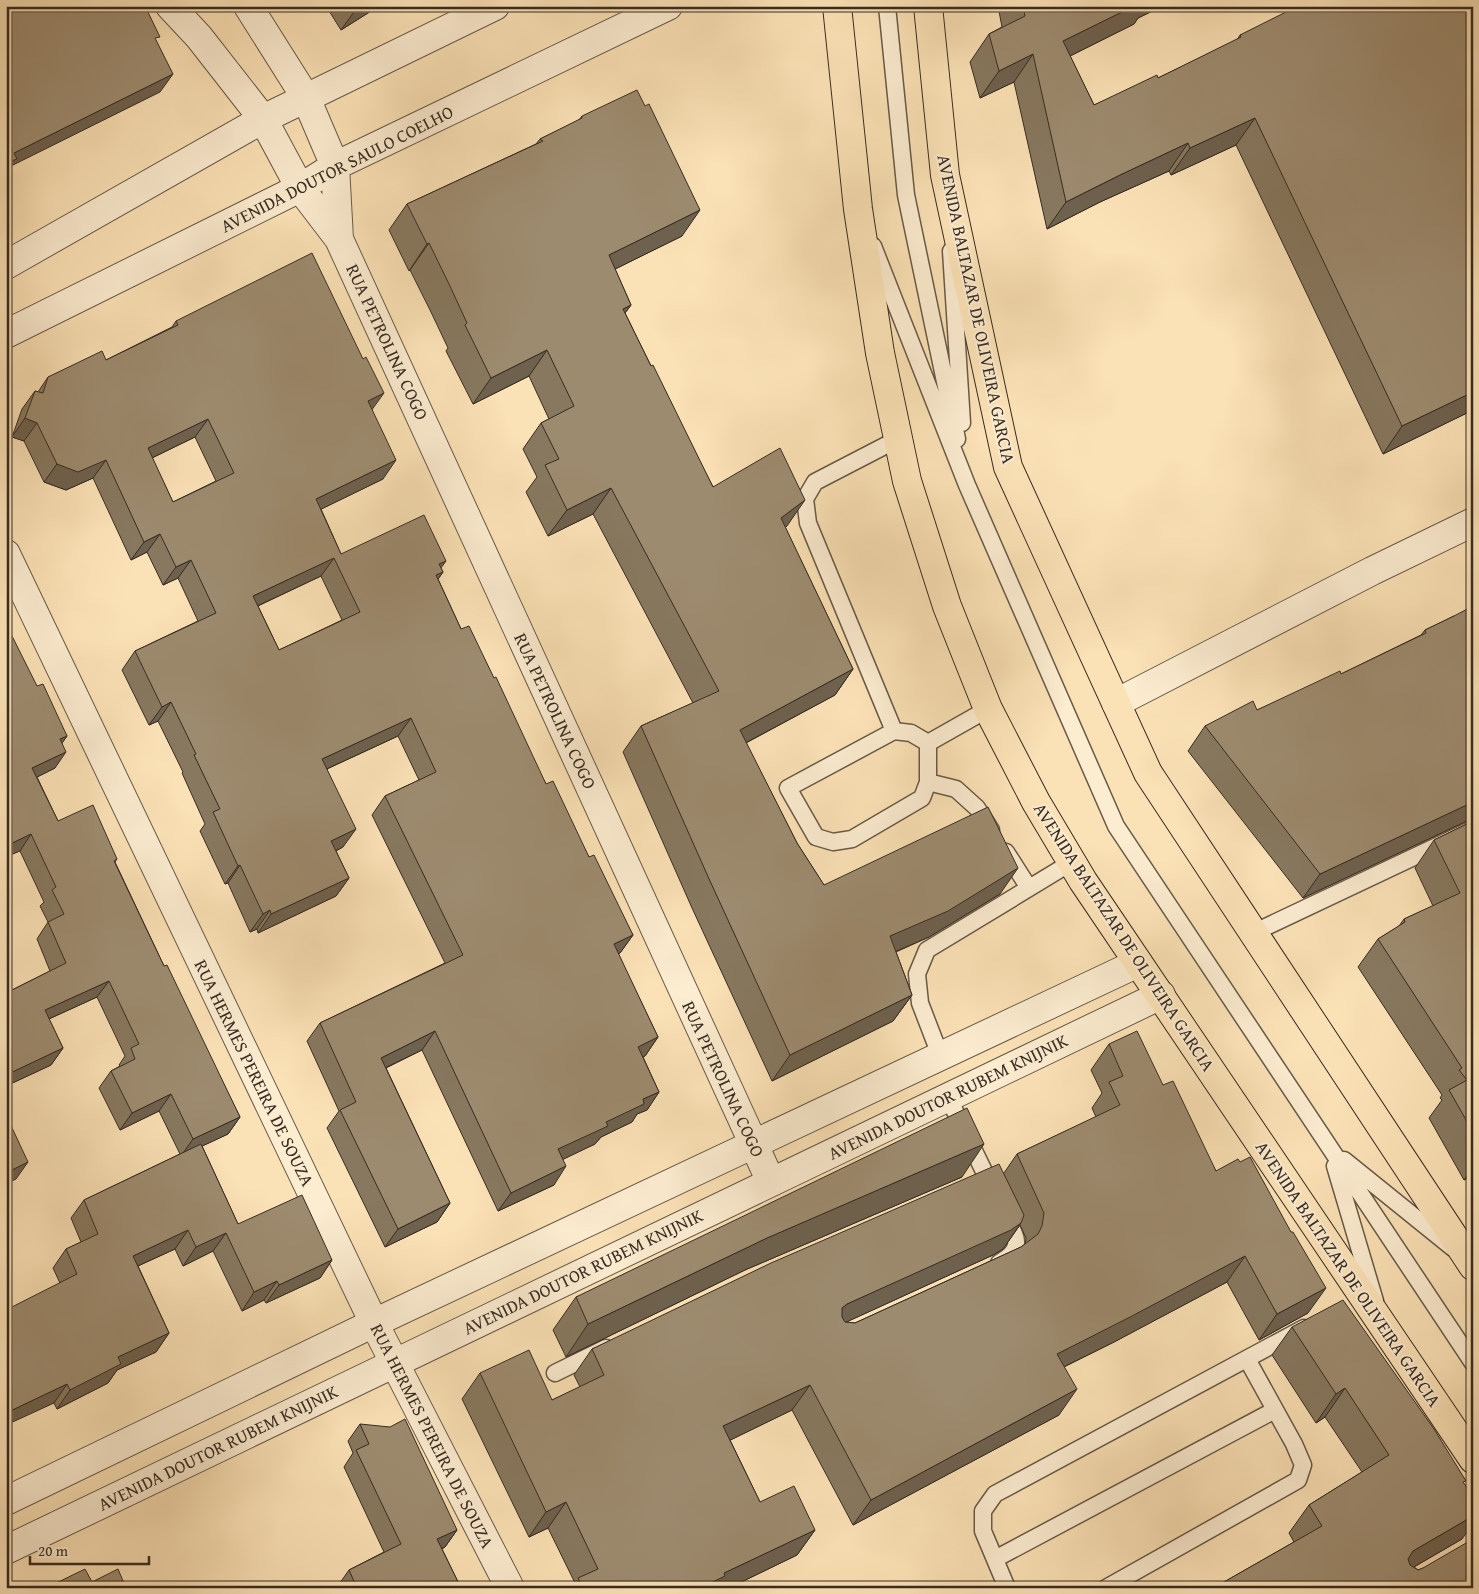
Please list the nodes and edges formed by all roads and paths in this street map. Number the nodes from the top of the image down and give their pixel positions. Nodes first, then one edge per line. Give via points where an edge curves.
1 (170, 6) edge
2 (248, 6) edge
3 (495, 6) edge
4 (668, 6) edge
5 (837, 6) edge
6 (887, 6) edge
7 (928, 6) edge
8 (306, 98) junction
9 (262, 118) junction
10 (335, 166) junction
11 (945, 175) junction
12 (300, 188) junction
13 (858, 209) junction
14 (340, 239) junction
15 (6, 265) edge
16 (6, 334) edge
17 (898, 439) junction
18 (967, 485) junction
19 (1473, 522) edge
20 (6, 554) edge
21 (1116, 703) junction
22 (988, 709) junction
23 (894, 731) junction
24 (928, 743) junction
25 (928, 782) junction
26 (1473, 829) edge
27 (1072, 862) junction
28 (1029, 888) junction
29 (1253, 933) junction
30 (1138, 962) junction
31 (1161, 996) junction
32 (940, 1056) junction
33 (948, 1097) junction
34 (753, 1143) junction
35 (1330, 1150) junction
36 (986, 1176) junction
37 (771, 1182) junction
38 (968, 1184) edge
39 (1472, 1264) edge
40 (989, 1268) edge
41 (1320, 1319) edge
42 (1381, 1322) junction
43 (374, 1323) junction
44 (617, 1343) edge
45 (1246, 1359) junction
46 (395, 1363) junction
47 (1473, 1364) edge
48 (555, 1373) dead end
49 (1275, 1410) junction
50 (1473, 1459) edge
51 (6, 1501) edge
52 (6, 1550) edge
53 (995, 1560) junction
54 (510, 1588) edge
55 (1007, 1588) edge
56 (1106, 1588) edge

1 - 9 street, RUA PETROLINA COGO via 199,37
2 - 8 street, RUA PETROLINA COGO
3 - 8 street
4 - 10 street, AVENIDA DOUTOR SAULO COELHO
5 - 13 main road, AVENIDA BALTAZAR DE OLIVEIRA GARCIA
6 - 18 lane via 906,195
7 - 11 main road, AVENIDA BALTAZAR DE OLIVEIRA GARCIA
8 - 9 street
8 - 10 street, RUA PETROLINA COGO
9 - 12 street, RUA PETROLINA COGO
9 - 15 street
10 - 12 street, AVENIDA DOUTOR SAULO COELHO
10 - 14 street, RUA PETROLINA COGO
11 - 18 lane
11 - 21 main road, AVENIDA BALTAZAR DE OLIVEIRA GARCIA via 1008,467
12 - 14 street, RUA PETROLINA COGO
12 - 16 street, AVENIDA DOUTOR SAULO COELHO
13 - 17 main road, AVENIDA BALTAZAR DE OLIVEIRA GARCIA via 880,353
13 - 18 lane
14 - 34 street, RUA PETROLINA COGO
17 - 22 main road, AVENIDA BALTAZAR DE OLIVEIRA GARCIA via 907,481 946,606
17 - 23 lane via 815,482 805,499 808,523
18 - 35 lane via 1116,826
19 - 21 street
20 - 43 street, RUA HERMES PEREIRA DE SOUZA
21 - 29 main road, AVENIDA BALTAZAR DE OLIVEIRA GARCIA via 1148,773
22 - 24 lane
22 - 27 main road, AVENIDA BALTAZAR DE OLIVEIRA GARCIA via 1036,802
23 - 24 lane via 911,733
23 - 25 lane via 788,788 816,837 833,842 852,839 922,798
24 - 25 lane
25 - 28 lane via 956,789 977,808
26 - 29 lane
27 - 28 lane
27 - 30 main road, AVENIDA BALTAZAR DE OLIVEIRA GARCIA
28 - 32 lane via 927,950 917,974 920,1003
29 - 39 main road, AVENIDA BALTAZAR DE OLIVEIRA GARCIA
30 - 31 main road, AVENIDA BALTAZAR DE OLIVEIRA GARCIA
30 - 32 street
31 - 33 street, AVENIDA DOUTOR RUBEM KNIJNIK
31 - 42 main road, AVENIDA BALTAZAR DE OLIVEIRA GARCIA via 1354,1300
32 - 34 street
33 - 36 lane
33 - 37 street, AVENIDA DOUTOR RUBEM KNIJNIK
34 - 37 street, RUA PETROLINA COGO
34 - 43 street
35 - 39 lane
35 - 42 lane
35 - 47 lane
36 - 38 lane
36 - 40 lane via 1016,1238 1016,1249 1010,1257
37 - 46 street, AVENIDA DOUTOR RUBEM KNIJNIK
41 - 45 lane
42 - 50 main road, AVENIDA BALTAZAR DE OLIVEIRA GARCIA
43 - 46 street, RUA HERMES PEREIRA DE SOUZA
43 - 51 street
44 - 48 lane
45 - 49 lane
45 - 53 lane via 995,1494 983,1511 983,1531
46 - 52 street, AVENIDA DOUTOR RUBEM KNIJNIK
46 - 54 street, RUA HERMES PEREIRA DE SOUZA
49 - 53 lane
49 - 56 lane via 1303,1465 1298,1480
53 - 55 lane

